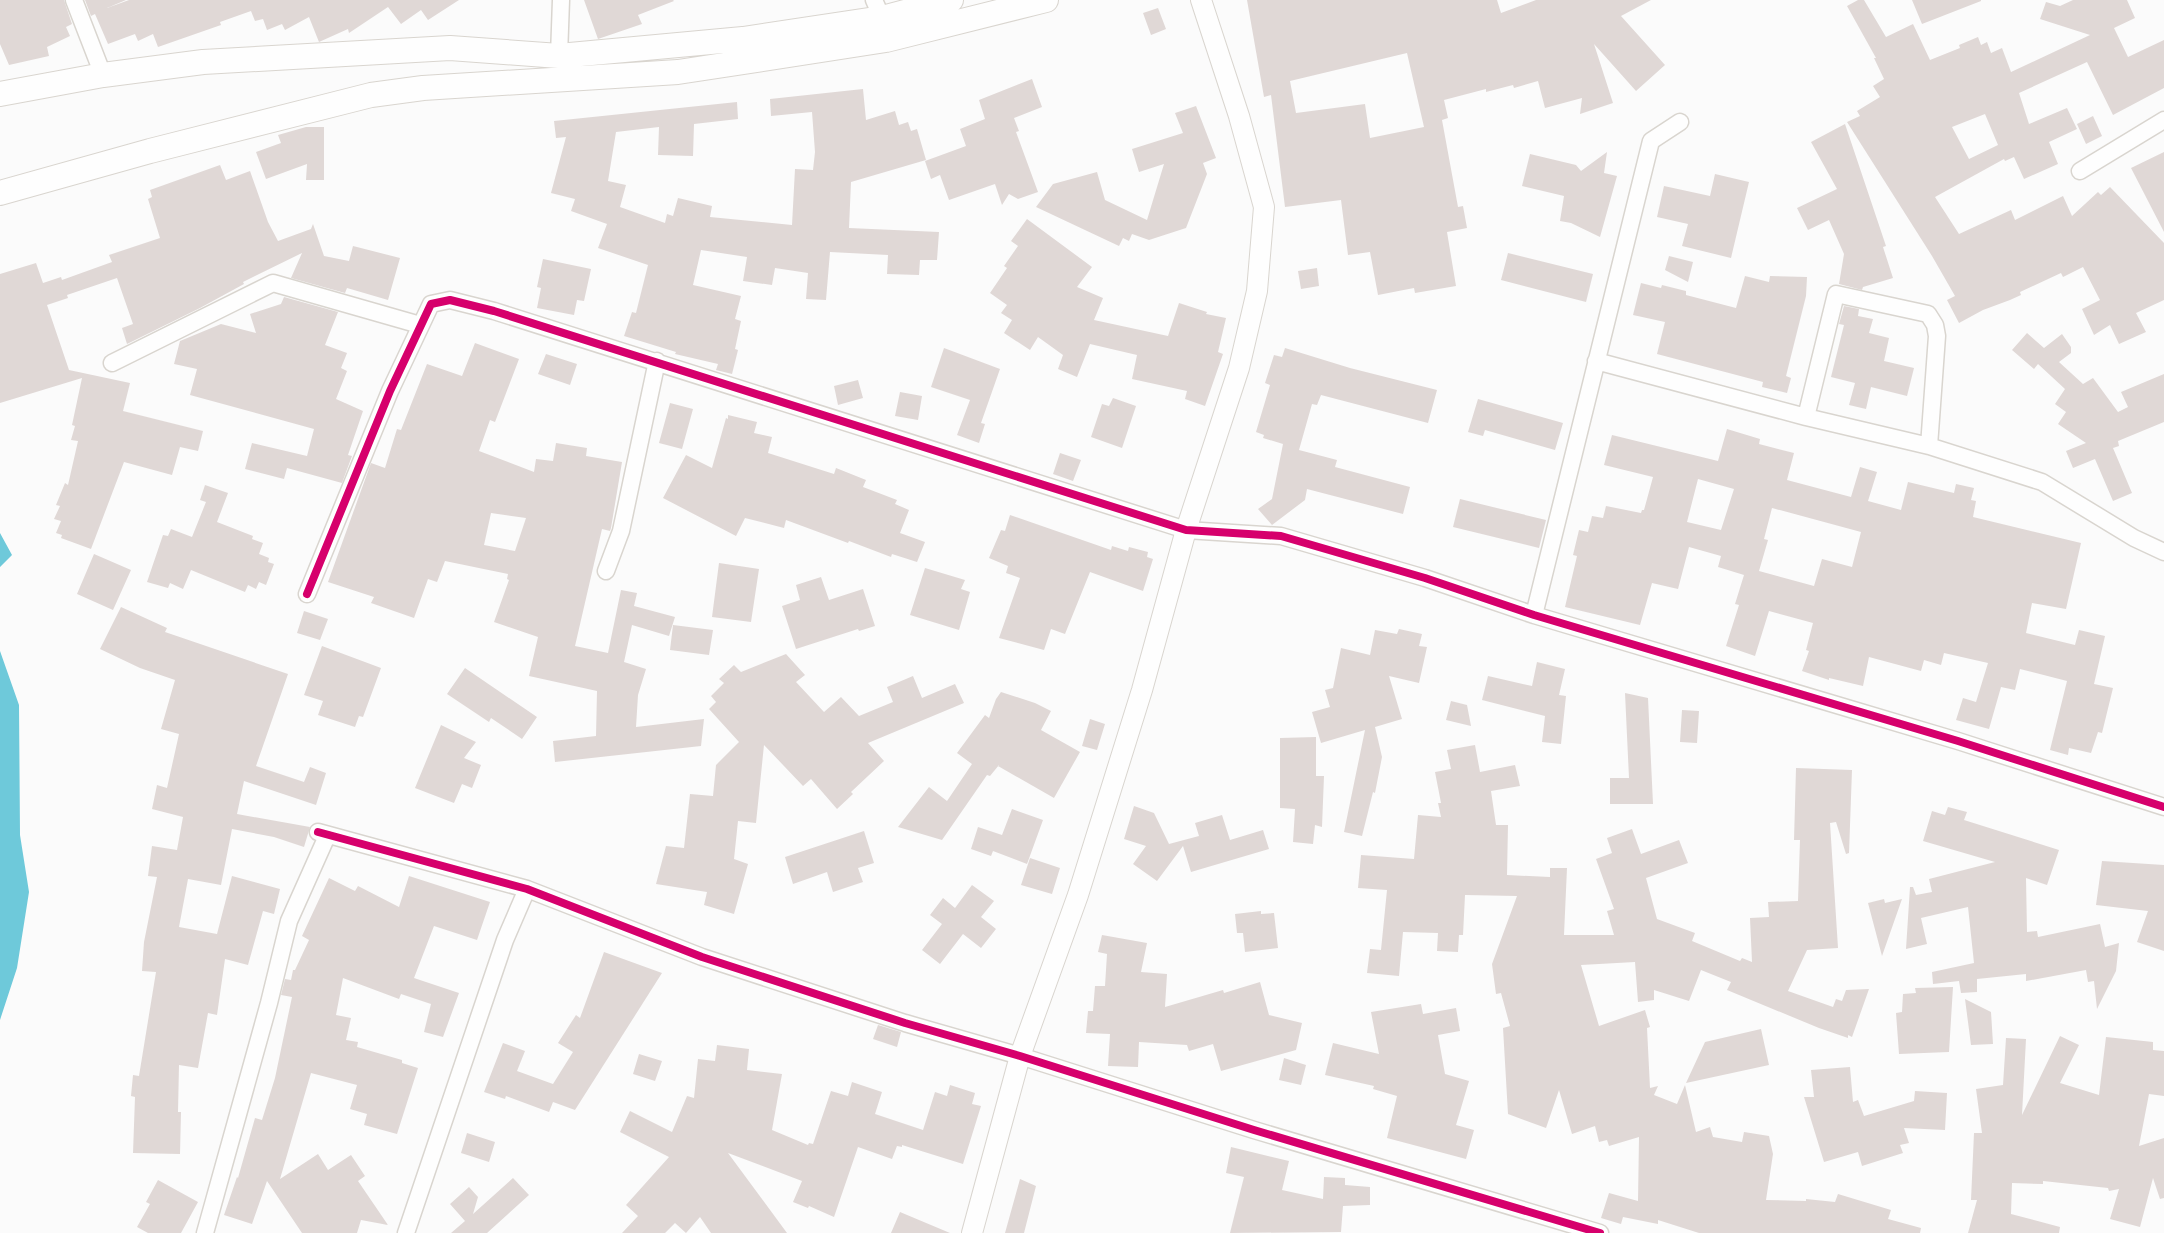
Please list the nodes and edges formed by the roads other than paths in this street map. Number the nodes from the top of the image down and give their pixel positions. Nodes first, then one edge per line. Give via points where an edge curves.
1 (74, 0) edge
2 (561, 0) edge
3 (951, 0) edge
4 (1046, 0) edge
5 (1201, 0) edge
6 (878, 9) edge
7 (559, 56) junction
8 (103, 75) junction
9 (0, 94) edge
10 (2164, 120) edge
11 (1680, 122) dead end
12 (2080, 171) dead end
13 (0, 193) edge
14 (420, 325) junction
15 (657, 361) junction
16 (1596, 361) junction
17 (112, 363) dead end
18 (1806, 417) junction
19 (1929, 446) junction
20 (1186, 530) junction
21 (2164, 552) edge
22 (606, 571) dead end
23 (307, 594) dead end
24 (1534, 615) junction
25 (2164, 807) edge
26 (527, 889) junction
27 (1020, 1056) junction
28 (206, 1233) edge
29 (406, 1233) edge
30 (972, 1233) edge
31 (1600, 1233) edge

1 - 8 street
2 - 7 street
3 - 6 main road
4 - 13 main road via 886,40 678,72 423,88 371,95
5 - 20 street via 1240,116 1264,207 1257,291 1239,368
6 - 7 main road via 743,40
7 - 8 main road via 440,48 203,62
8 - 9 main road
10 - 12 street
11 - 16 street via 1651,141
14 - 15 street via 431,304 450,300
14 - 17 street via 273,284
14 - 23 street
15 - 20 street
15 - 22 street via 620,530
16 - 18 street
16 - 24 street
18 - 19 street
18 - 19 street via 1836,294 1928,314 1937,336
19 - 21 street via 2042,482 2134,538
20 - 24 street via 1280,536 1425,578
20 - 27 street via 1142,690 1078,895
24 - 25 street via 1949,738
26 - 27 street via 702,957 905,1023
26 - 28 street via 323,834 289,921
26 - 29 street via 506,940
27 - 30 street
27 - 31 street

